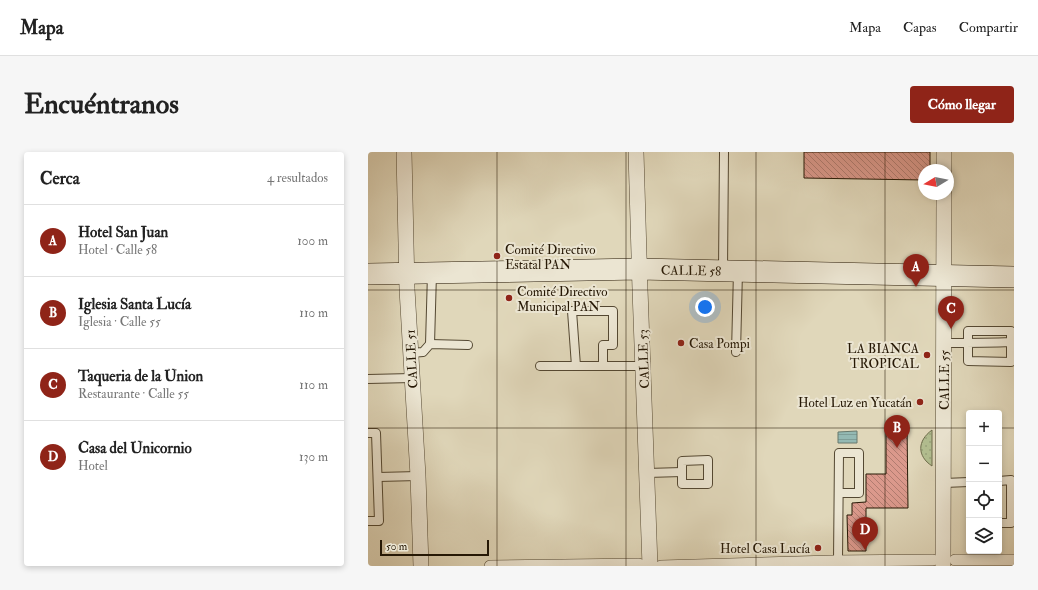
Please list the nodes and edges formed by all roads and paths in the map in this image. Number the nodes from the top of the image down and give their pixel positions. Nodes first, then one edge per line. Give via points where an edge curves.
1 (404, 152) edge
2 (636, 152) edge
3 (724, 152) edge
4 (944, 152) edge
5 (944, 164) edge
6 (944, 200) edge
7 (639, 269) junction
8 (731, 271) junction
9 (368, 274) edge
10 (407, 274) junction
11 (432, 274) junction
12 (944, 276) junction
13 (1014, 277) edge
14 (1012, 342) junction
15 (944, 343) junction
16 (968, 343) junction
17 (430, 344) junction
18 (468, 345) dead end
19 (736, 352) dead end
20 (411, 353) junction
21 (540, 366) dead end
22 (576, 366) junction
23 (603, 366) junction
24 (643, 366) junction
25 (412, 378) junction
26 (368, 379) edge
27 (368, 433) edge
28 (682, 472) dead end
29 (647, 474) junction
30 (418, 476) junction
31 (378, 477) junction
32 (1002, 481) edge
33 (966, 482) edge
34 (944, 483) junction
35 (839, 493) junction
36 (368, 521) edge
37 (1002, 523) edge
38 (1014, 560) edge
39 (838, 561) junction
40 (944, 562) edge
41 (645, 565) edge
42 (421, 566) edge
43 (490, 566) edge
44 (661, 566) edge

1 - 10 street, CALLE 51
2 - 7 street, CALLE 53
3 - 8 lane
4 - 5 street
6 - 12 street, CALLE 55
7 - 8 main road, CALLE 58
7 - 11 main road, CALLE 58
7 - 24 street, CALLE 53
8 - 12 main road, CALLE 58
8 - 19 lane
9 - 10 main road, CALLE 58
10 - 11 main road, CALLE 58
10 - 20 street, CALLE 51
11 - 17 lane
12 - 13 main road, CALLE 58
12 - 15 street, CALLE 55
14 - 16 lane
14 - 16 lane via 1011,331 968,331
14 - 16 lane via 1011,362 968,361
15 - 16 lane
15 - 34 street, CALLE 55
17 - 18 lane
17 - 20 lane via 423,352
20 - 25 street, CALLE 51
21 - 22 lane
22 - 23 lane
22 - 23 lane via 572,312 613,310 613,345 603,345
23 - 24 lane
24 - 29 street, CALLE 53
25 - 26 lane
25 - 30 street, CALLE 51
27 - 31 lane via 376,433
28 - 29 lane
29 - 41 street, CALLE 53
30 - 31 lane
30 - 42 street, CALLE 51
31 - 36 lane via 379,521
32 - 37 lane via 1011,480 1010,523
33 - 34 lane
34 - 40 street, CALLE 55
35 - 35 lane via 839,453 859,453 859,493
35 - 39 lane
38 - 40 street
39 - 40 street
39 - 44 street
41 - 43 street

